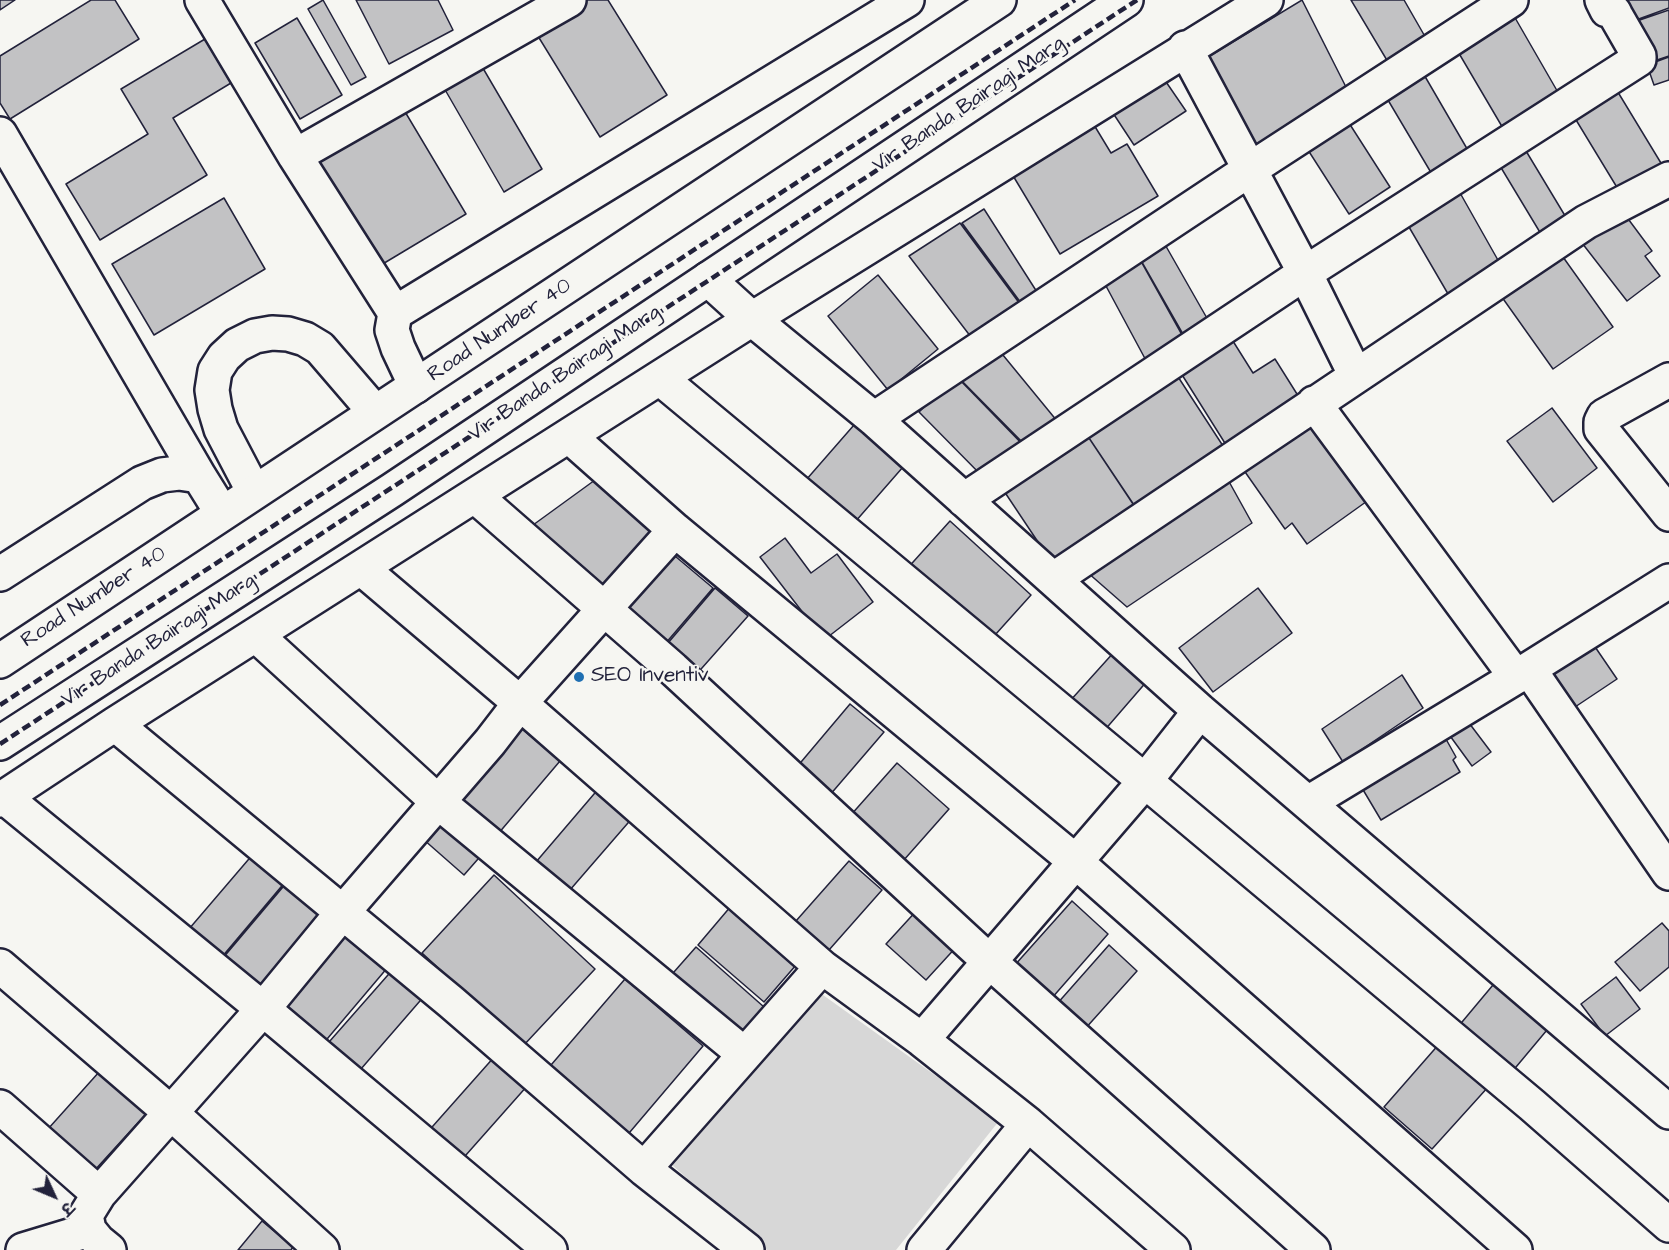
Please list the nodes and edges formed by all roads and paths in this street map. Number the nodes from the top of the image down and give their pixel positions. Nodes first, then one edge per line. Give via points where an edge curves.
1 (202, 0) edge
2 (569, 0) edge
3 (907, 0) edge
4 (999, 0) edge
5 (1126, 0) edge
6 (1266, 0) edge
7 (1511, 0) edge
8 (1602, 0) edge
9 (1185, 48) junction
10 (0, 134) edge
11 (296, 156) junction
12 (1249, 170) junction
13 (1669, 179) edge
14 (1305, 273) junction
15 (708, 279) junction
16 (395, 313) junction
17 (752, 319) junction
18 (1356, 376) junction
19 (661, 379) junction
20 (1669, 380) edge
21 (416, 386) junction
22 (1314, 403) junction
23 (375, 412) junction
24 (874, 419) junction
25 (569, 436) junction
26 (199, 476) junction
27 (254, 492) junction
28 (475, 496) junction
29 (964, 500) junction
30 (222, 513) junction
31 (1669, 514) edge
32 (675, 530) junction
33 (361, 568) junction
34 (0, 574) edge
35 (1054, 579) junction
36 (1669, 581) edge
37 (605, 610) junction
38 (256, 635) junction
39 (0, 661) edge
40 (1523, 673) junction
41 (520, 703) junction
42 (1200, 711) junction
43 (115, 724) junction
44 (0, 743) edge
45 (1145, 781) junction
46 (2, 799) edge
47 (437, 801) junction
48 (1308, 802) junction
49 (1076, 861) junction
50 (1669, 873) edge
51 (342, 913) junction
52 (990, 963) junction
53 (0, 966) edge
54 (822, 967) junction
55 (263, 1009) junction
56 (922, 1040) junction
57 (744, 1054) junction
58 (0, 1107) edge
59 (170, 1112) junction
60 (1669, 1112) edge
61 (1028, 1124) junction
62 (644, 1169) junction
63 (99, 1194) junction
64 (1669, 1225) edge
65 (99, 1240) edge
66 (938, 1245) edge
67 (23, 1250) edge
68 (322, 1250) edge
69 (550, 1250) edge
70 (747, 1250) edge
71 (1173, 1250) edge
72 (1313, 1250) edge
73 (1515, 1250) edge

1 - 11 street
2 - 11 street
3 - 16 street
4 - 21 street, Road Number 40
5 - 15 street, Vir Banda Bairagi Marg
6 - 9 street
7 - 12 street
8 - 14 street via 1607,10 1614,12 1639,58
9 - 12 street
9 - 17 street
10 - 26 street
11 - 16 street
12 - 14 street
12 - 24 street
13 - 18 street via 1586,222
14 - 18 street
14 - 29 street
15 - 17 street
15 - 44 street, Vir Banda Bairagi Marg via 392,490
16 - 21 street via 392,330
17 - 19 street
17 - 24 street
18 - 22 street
19 - 25 street
19 - 45 street
20 - 31 street via 1604,416 1601,429
21 - 23 street, Road Number 40
22 - 35 street
22 - 40 street
23 - 27 street, Road Number 40
23 - 27 street via 320,348 305,339 272,333 237,345 215,371 214,410
24 - 29 street
25 - 28 street
25 - 32 street
26 - 30 street
26 - 34 street via 162,475 142,483
27 - 30 street, Road Number 40
28 - 33 street
28 - 37 street
29 - 35 street
30 - 39 street, Road Number 40
32 - 37 street
32 - 49 street
33 - 38 street
33 - 41 street
35 - 42 street
36 - 40 street
37 - 41 street
37 - 52 street
38 - 43 street
38 - 47 street
40 - 48 street
40 - 50 street
41 - 47 street
41 - 54 street
42 - 45 street
42 - 48 street
43 - 46 street
43 - 51 street
45 - 49 street
45 - 64 street
46 - 55 street
47 - 51 street
47 - 57 street
48 - 60 street
49 - 52 street
49 - 73 street
51 - 55 street
51 - 62 street
52 - 56 street
52 - 72 street
53 - 59 street
54 - 56 street
54 - 57 street
55 - 59 street
55 - 69 street
56 - 61 street
57 - 62 street
58 - 63 street
59 - 63 street
59 - 68 street
61 - 66 street
61 - 71 street
62 - 70 street
63 - 65 street via 86,1215
65 - 67 street

